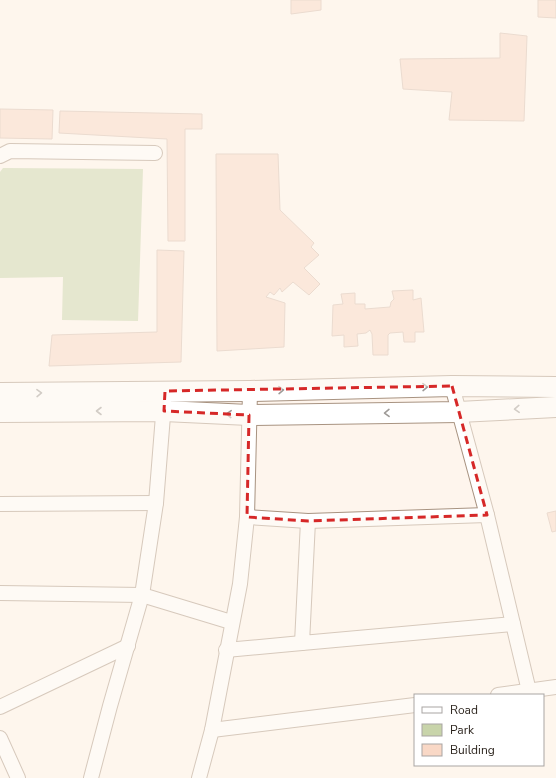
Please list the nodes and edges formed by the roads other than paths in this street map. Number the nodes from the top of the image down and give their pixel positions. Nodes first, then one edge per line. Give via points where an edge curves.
1 (155, 153) dead end
2 (0, 156) edge
3 (452, 386) junction
4 (556, 387) edge
5 (250, 391) junction
6 (0, 393) edge
7 (164, 401) junction
8 (556, 407) edge
9 (0, 412) edge
10 (459, 412) junction
11 (250, 415) junction
12 (156, 503) junction
13 (0, 504) edge
14 (487, 515) junction
15 (247, 517) junction
16 (308, 521) junction
17 (0, 593) edge
18 (142, 595) junction
19 (231, 622) junction
20 (513, 624) junction
21 (302, 643) junction
22 (128, 646) junction
23 (226, 650) junction
24 (556, 687) edge
25 (529, 691) junction
26 (506, 694) edge
27 (414, 705) edge
28 (0, 707) edge
29 (212, 730) junction
30 (0, 738) edge
31 (18, 778) edge
32 (91, 778) edge
33 (199, 778) edge

1 - 2 street via 10,152
3 - 4 street
5 -> 3 street
3 - 10 street
5 - 7 street
5 - 11 street
6 -> 7 street
7 -> 9 street
11 -> 7 street
7 - 12 street
8 -> 10 street
10 -> 11 street
10 - 14 street
11 - 15 street
12 - 13 street
12 - 18 street
14 - 16 street
14 - 20 street
15 - 16 street
15 - 19 street via 240,584
16 - 21 street
17 - 18 street
18 - 19 street
18 - 22 street
19 - 23 street
20 - 21 street
20 - 25 street
21 - 23 street
22 - 28 street
22 - 32 street
23 - 29 street
24 - 25 street
25 - 26 street
27 - 29 street
29 - 33 street
30 - 31 street

